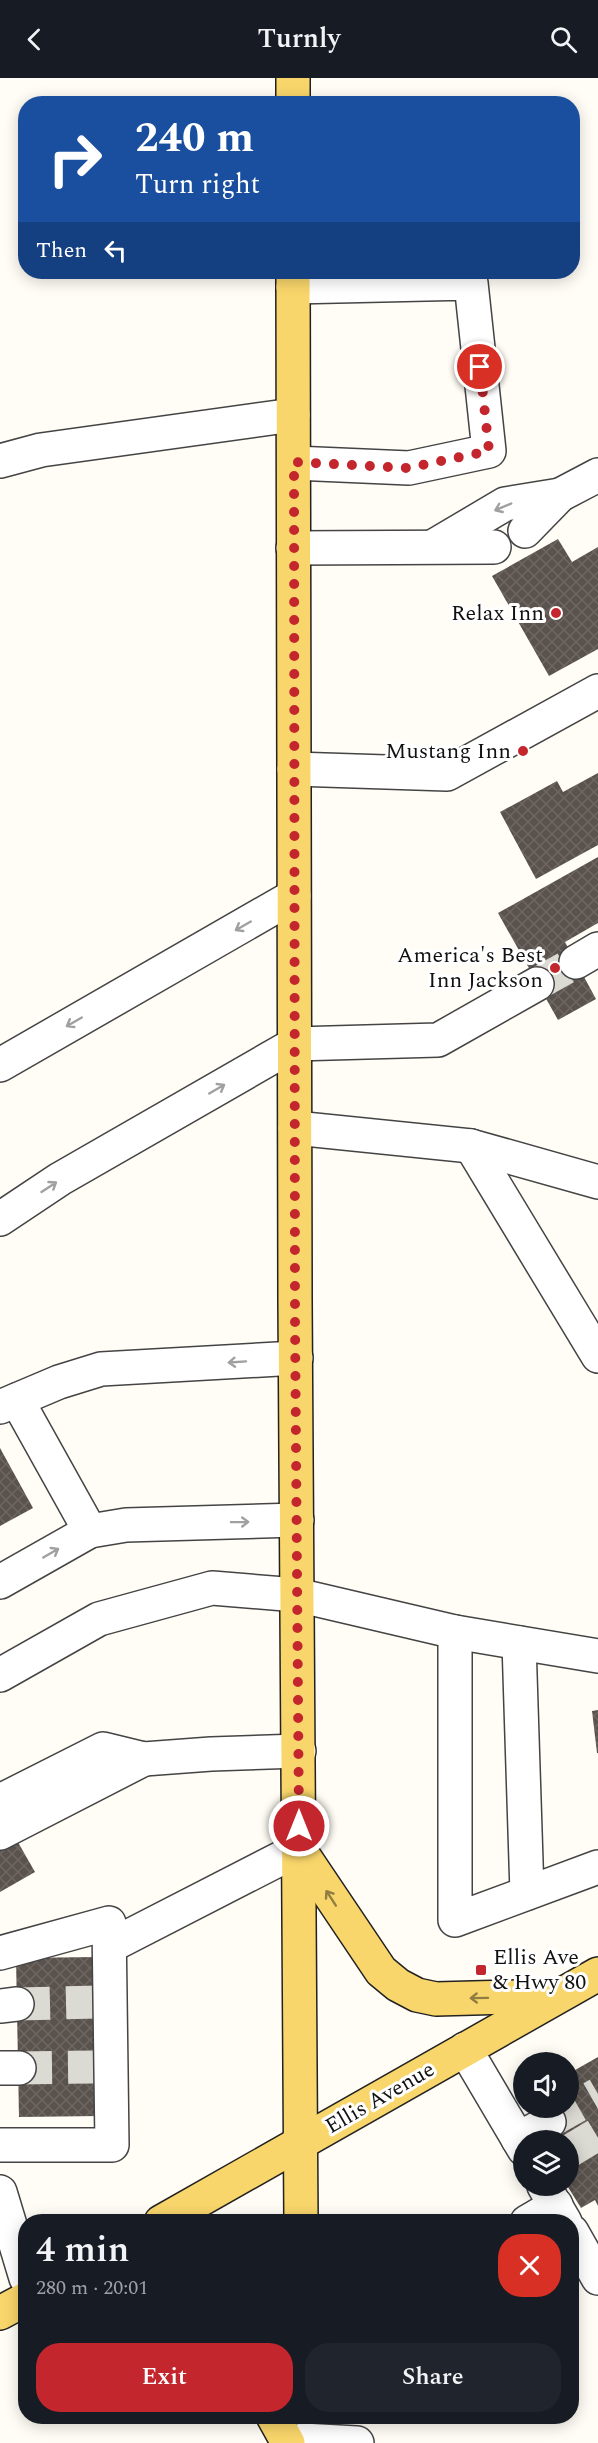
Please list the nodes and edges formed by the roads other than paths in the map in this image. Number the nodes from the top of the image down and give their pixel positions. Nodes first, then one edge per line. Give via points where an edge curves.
1 (293, 78) edge
2 (293, 96) edge
3 (293, 279) edge
4 (293, 415) junction
5 (0, 461) edge
6 (294, 462) junction
7 (598, 475) edge
8 (560, 495) junction
9 (525, 531) dead end
10 (435, 546) junction
11 (494, 547) dead end
12 (293, 548) junction
13 (598, 691) edge
14 (294, 769) junction
15 (294, 896) junction
16 (537, 984) tunnel mouth
17 (295, 1044) junction
18 (0, 1065) edge
19 (295, 1128) junction
20 (471, 1146) junction
21 (598, 1182) edge
22 (0, 1219) edge
23 (598, 1356) edge
24 (296, 1358) junction
25 (8, 1403) edge
26 (297, 1520) junction
27 (90, 1531) junction
28 (0, 1582) edge
29 (297, 1595) junction
30 (455, 1632) junction
31 (519, 1643) junction
32 (56, 1644) junction
33 (598, 1656) edge
34 (0, 1675) edge
35 (0, 1688) edge
36 (103, 1749) junction
37 (299, 1751) junction
38 (144, 1760) junction
39 (0, 1782) edge
40 (0, 1802) edge
41 (0, 1833) edge
42 (299, 1849) junction
43 (598, 1867) edge
44 (527, 1893) junction
45 (110, 1946) junction
46 (0, 1953) edge
47 (598, 1974) edge
48 (559, 1996) junction
49 (465, 2049) junction
50 (549, 2122) tunnel mouth
51 (513, 2130) edge
52 (539, 2130) edge
53 (301, 2142) junction
54 (0, 2145) edge
55 (0, 2192) edge
56 (176, 2214) edge
57 (301, 2214) edge
58 (579, 2240) edge
59 (18, 2252) edge
60 (598, 2278) edge
61 (283, 2424) edge
62 (298, 2436) edge
63 (357, 2443) edge

1 - 2 main road
3 - 4 main road
3 - 6 lane via 471,283 489,451 408,468
4 - 5 lane via 41,450
4 - 6 main road
6 - 12 main road
7 - 8 lane
8 - 9 lane
8 -> 10 lane via 505,504
10 - 11 lane
10 - 12 lane
12 - 14 main road
13 - 14 lane via 447,774
14 - 15 main road
15 - 17 main road
15 -> 18 lane
16 - 17 lane via 438,1040
17 - 19 main road
22 -> 17 lane via 60,1179
19 - 20 lane
19 - 24 main road
20 - 21 lane
20 - 23 lane
24 -> 25 lane via 101,1369
24 - 26 main road
25 - 27 lane
27 -> 26 lane via 126,1525
26 - 29 main road
28 -> 27 lane
29 - 30 lane
29 - 32 lane via 212,1588 99,1619
29 - 37 main road
30 - 31 lane
30 - 44 lane via 455,1920
31 - 33 lane
31 - 44 lane
32 - 34 lane
32 - 35 lane
36 - 38 lane
36 - 39 lane via 47,1756
36 - 40 lane
37 - 38 lane
37 - 42 main road
38 - 41 lane
42 - 45 lane
48 -> 42 main road via 436,1999 398,1985 366,1952
42 - 53 main road
43 - 44 lane
45 - 46 lane via 109,1923
45 - 54 lane via 104,2001 112,2145
47 - 48 main road, Ellis Avenue
48 - 49 main road, Ellis Avenue
49 - 51 lane
49 - 53 main road, Ellis Avenue
50 - 52 lane
53 - 56 main road, Ellis Avenue
53 - 57 main road
55 - 59 lane
58 - 60 lane
61 - 62 main road
62 - 63 lane

